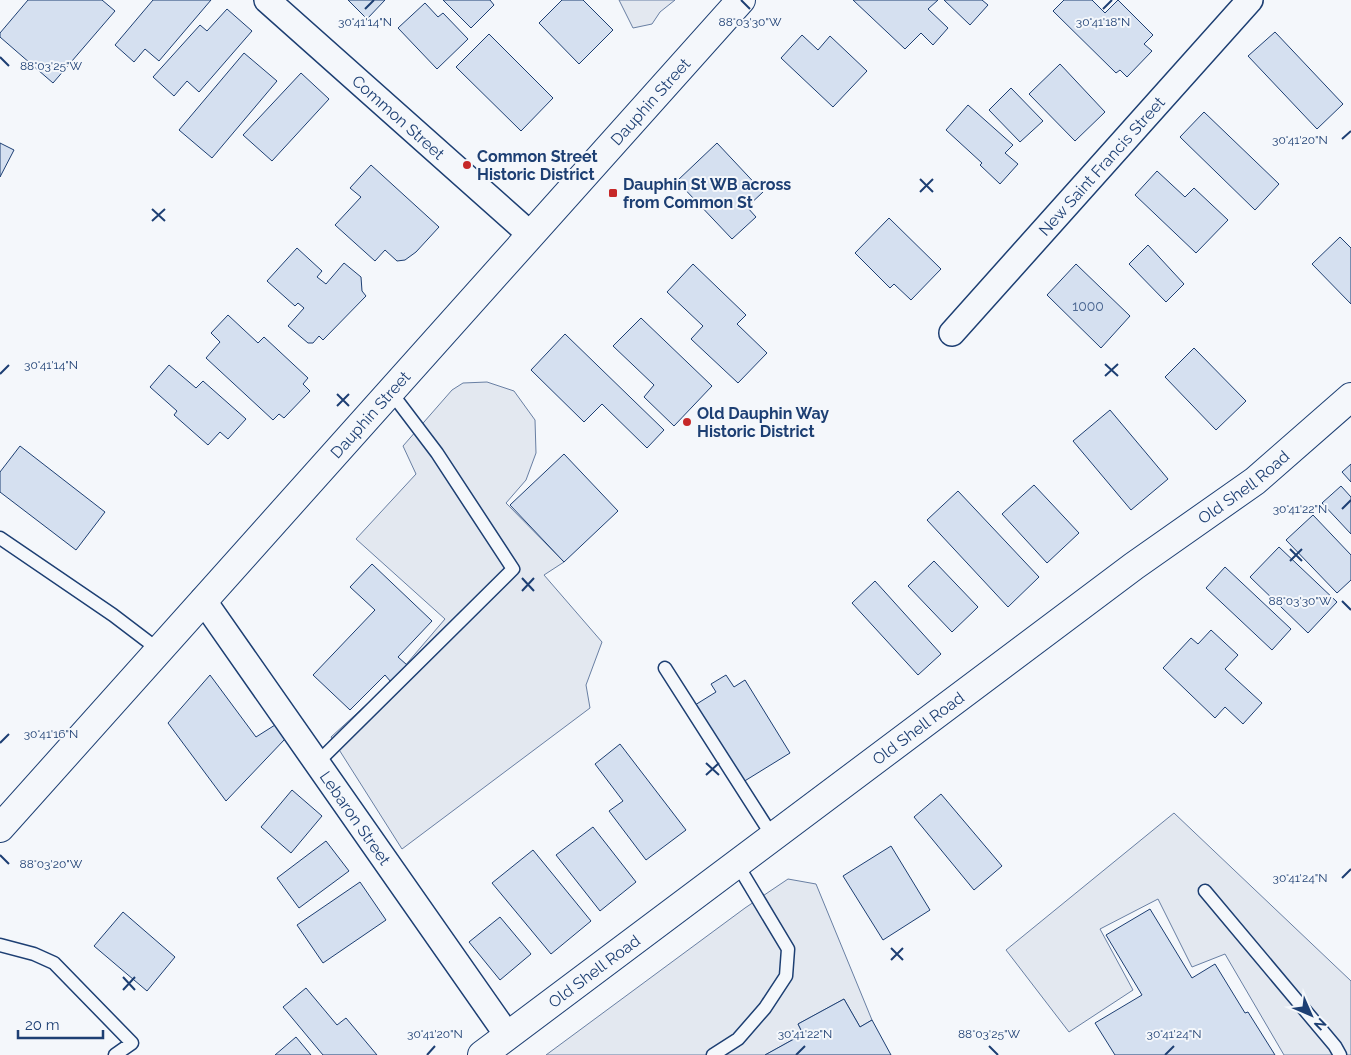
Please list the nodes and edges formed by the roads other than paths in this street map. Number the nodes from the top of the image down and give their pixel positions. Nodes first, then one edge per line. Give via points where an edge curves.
1 (267, 0) edge
2 (1250, 0) edge
3 (730, 4) edge
4 (531, 235) junction
5 (952, 333) dead end
6 (390, 391) junction
7 (1351, 397) edge
8 (0, 538) edge
9 (203, 600) junction
10 (159, 650) junction
11 (665, 668) dead end
12 (317, 763) junction
13 (3, 830) edge
14 (773, 837) junction
15 (737, 864) junction
16 (1205, 891) dead end
17 (0, 945) edge
18 (508, 1036) junction
19 (115, 1055) edge
20 (482, 1055) edge
21 (712, 1055) edge
22 (1340, 1055) edge

1 - 4 street, Common Street
2 - 5 street, New Saint Francis Street
3 - 4 street, Dauphin Street
4 - 6 street, Dauphin Street
6 - 9 street, Dauphin Street
6 - 12 lane via 513,569
7 - 14 street, Old Shell Road via 1255,481 1134,566
8 - 10 lane
9 - 10 street, Dauphin Street
9 - 12 street, Lebaron Street
10 - 13 street, Dauphin Street
11 - 14 lane
12 - 18 street, Lebaron Street
14 - 15 street, Old Shell Road
15 - 18 street, Old Shell Road
15 - 21 lane via 788,949 786,976 765,1008 738,1039
16 - 22 lane
17 - 19 lane via 46,958 63,970 132,1043
18 - 20 street, Old Shell Road

